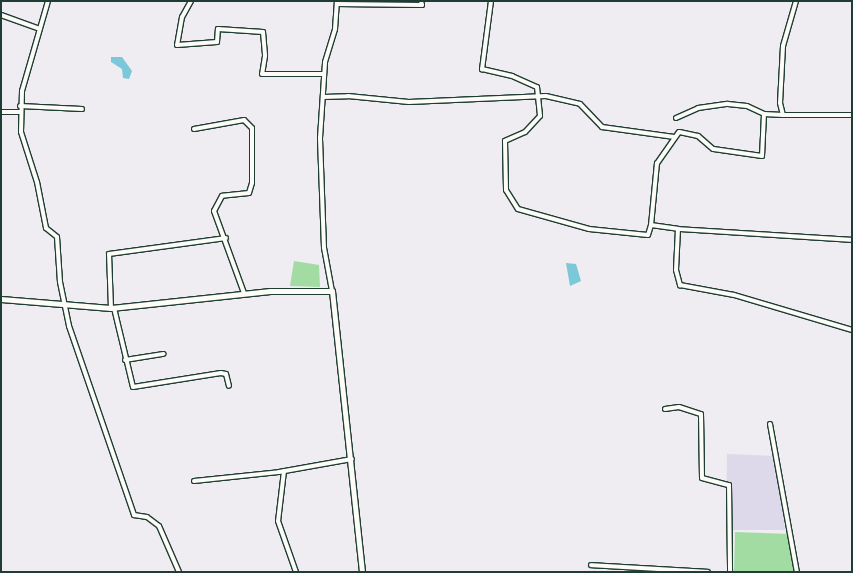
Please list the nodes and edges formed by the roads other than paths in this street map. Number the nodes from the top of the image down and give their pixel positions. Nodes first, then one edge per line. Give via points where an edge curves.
1 (48, 1) edge
2 (191, 1) edge
3 (421, 1) edge
4 (491, 1) edge
5 (796, 1) edge
6 (337, 3) edge
7 (1, 15) edge
8 (40, 29) junction
9 (324, 74) junction
10 (538, 96) junction
11 (322, 97) junction
12 (20, 106) junction
13 (82, 109) dead end
14 (1, 112) edge
15 (20, 112) junction
16 (764, 114) junction
17 (783, 115) junction
18 (852, 115) edge
19 (676, 118) dead end
20 (194, 129) dead end
21 (674, 137) junction
22 (651, 225) junction
23 (678, 229) junction
24 (226, 238) junction
25 (852, 240) edge
26 (332, 292) junction
27 (244, 293) junction
28 (1, 299) edge
29 (63, 304) junction
30 (113, 308) junction
31 (852, 330) edge
32 (164, 354) dead end
33 (125, 360) junction
34 (229, 386) dead end
35 (665, 409) dead end
36 (770, 424) dead end
37 (352, 459) junction
38 (284, 471) junction
39 (194, 481) dead end
40 (591, 565) dead end
41 (179, 572) edge
42 (296, 572) edge
43 (362, 572) edge
44 (708, 572) edge
45 (730, 572) edge
46 (796, 572) edge

1 - 8 street
2 - 9 street via 182,17 177,44 217,42 218,28 263,32 265,56 262,74
3 - 6 street via 422,5
4 - 10 street via 482,69 512,76 537,87
5 - 17 street via 783,46 780,103
6 - 9 street via 335,29
7 - 8 street
8 - 12 street
9 - 11 street
10 - 11 street via 409,102
10 - 21 street via 580,104 602,127
10 - 22 street via 540,116 525,132 504,141 506,190 518,209 589,229 648,235
11 - 26 street via 320,158 324,248
12 - 13 street
12 - 15 street
14 - 15 street
15 - 29 street via 26,152 41,198 42,217 46,228 57,237
16 - 17 street
16 - 19 street via 747,106 728,104 698,108
16 - 21 street via 762,156 713,149 698,136 679,132
17 - 18 street
20 - 24 street via 244,120 252,128 252,183 249,193 222,196 214,211
21 - 22 street via 657,164
22 - 23 street
23 - 25 street
23 - 31 street via 676,270 680,285 734,295
24 - 27 street
24 - 30 street via 109,254
26 - 27 main road
26 - 37 main road
27 - 30 main road
28 - 29 main road
29 - 30 main road
29 - 41 street via 134,515 148,517 159,526
30 - 33 street
32 - 33 street
33 - 34 street via 133,387 221,373 226,374
35 - 45 street via 679,407 701,414 701,475 704,480 729,485
36 - 46 street
37 - 38 street
37 - 43 main road
38 - 39 street
38 - 42 street via 278,521
40 - 44 street

